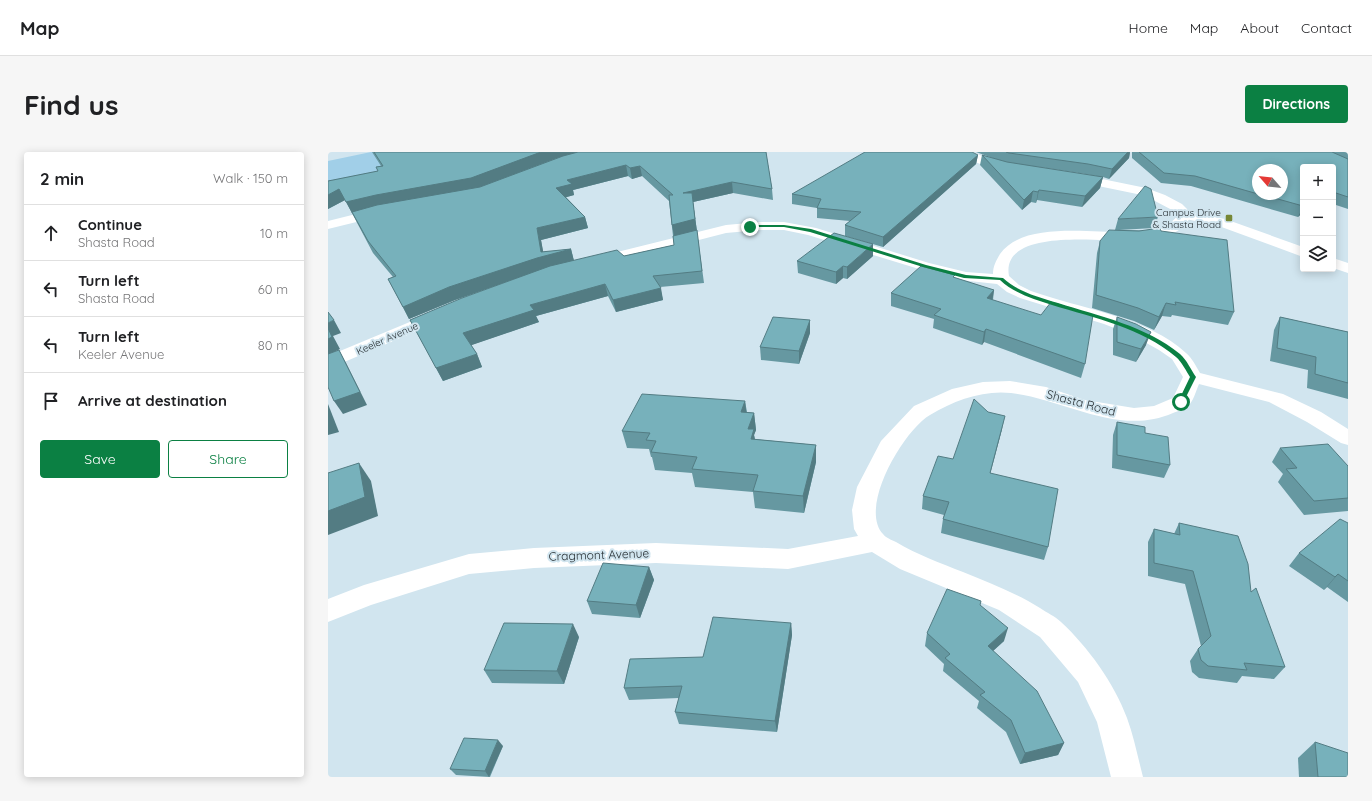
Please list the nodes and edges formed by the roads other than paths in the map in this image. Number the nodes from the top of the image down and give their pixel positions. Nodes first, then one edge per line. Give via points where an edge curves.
1 (961, 152) edge
2 (1021, 170) edge
3 (1064, 176) edge
4 (396, 209) edge
5 (1185, 215) junction
6 (328, 225) edge
7 (1300, 251) edge
8 (1336, 264) edge
9 (577, 266) edge
10 (1348, 268) edge
11 (1002, 278) junction
12 (454, 308) edge
13 (328, 363) edge
14 (1193, 377) junction
15 (1348, 438) edge
16 (876, 542) junction
17 (328, 611) edge
18 (1127, 777) edge

1 - 2 street via 989,163
3 - 5 street via 1106,182 1141,191 1177,207
4 - 6 street
5 - 7 street via 1220,222
5 - 11 street via 1180,223 1159,233 1130,237 1070,235 1029,240 1016,246 1004,257 1000,268
8 - 10 street
9 - 11 street via 726,229 784,226 811,231 966,277
11 - 14 street via 1010,287 1032,297 1122,324 1153,339 1180,356
12 - 13 street, Keeler Avenue
14 - 15 street via 1276,398
14 - 16 street, Shasta Road via 1181,402 1152,413 1134,415 1112,412 1080,405 1046,393 1010,387 983,388 959,394 921,412 889,446 868,487 864,510 866,529
16 - 17 street, Cragmont Avenue via 788,559 656,553 534,558 469,564 364,596
16 - 18 street, Shasta Road via 908,562 1008,602 1050,629 1088,673 1112,719

